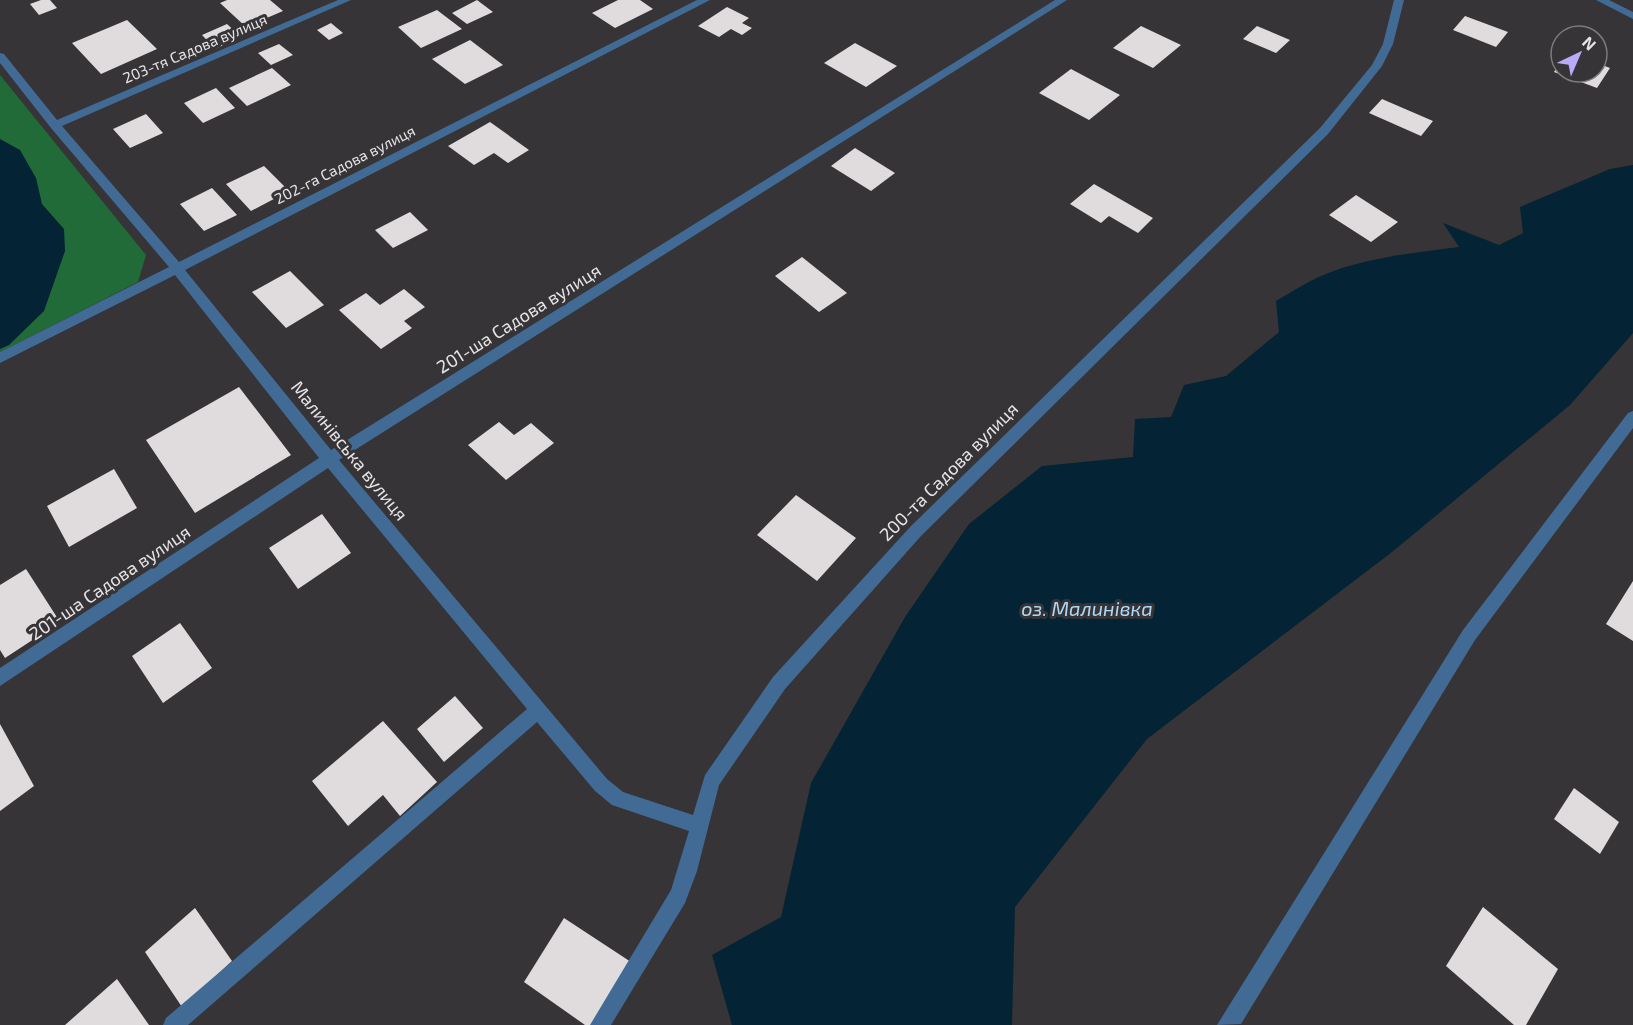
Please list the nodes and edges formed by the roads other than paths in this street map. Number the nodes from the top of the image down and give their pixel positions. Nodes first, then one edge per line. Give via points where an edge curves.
1 (346, 0) edge
2 (705, 0) edge
3 (1062, 0) edge
4 (1398, 0) edge
5 (1601, 0) edge
6 (1633, 16) edge
7 (0, 56) edge
8 (55, 125) junction
9 (176, 267) junction
10 (0, 358) edge
11 (1633, 417) edge
12 (329, 459) junction
13 (0, 678) edge
14 (537, 711) junction
15 (700, 826) junction
16 (1234, 1022) edge
17 (173, 1025) edge
18 (600, 1025) edge

1 - 8 street, 203-тя Садова вулиця
2 - 9 street, 202-га Садова вулиця
3 - 12 street, 201-ша Садова вулиця
4 - 15 street, 200-та Садова вулиця via 1388,44 1377,66 1323,131 916,531 779,682 711,781
5 - 6 street
7 - 8 street, Малинівська вулиця
8 - 9 street, Малинівська вулиця
9 - 10 street, 202-га Садова вулиця
9 - 12 street, Малинівська вулиця
11 - 16 street via 1469,635
12 - 13 street, 201-ша Садова вулиця
12 - 14 street, Малинівська вулиця
14 - 15 street, Малинівська вулиця via 601,785 618,799
14 - 17 street
15 - 18 street, 200-та Садова вулиця via 678,896

